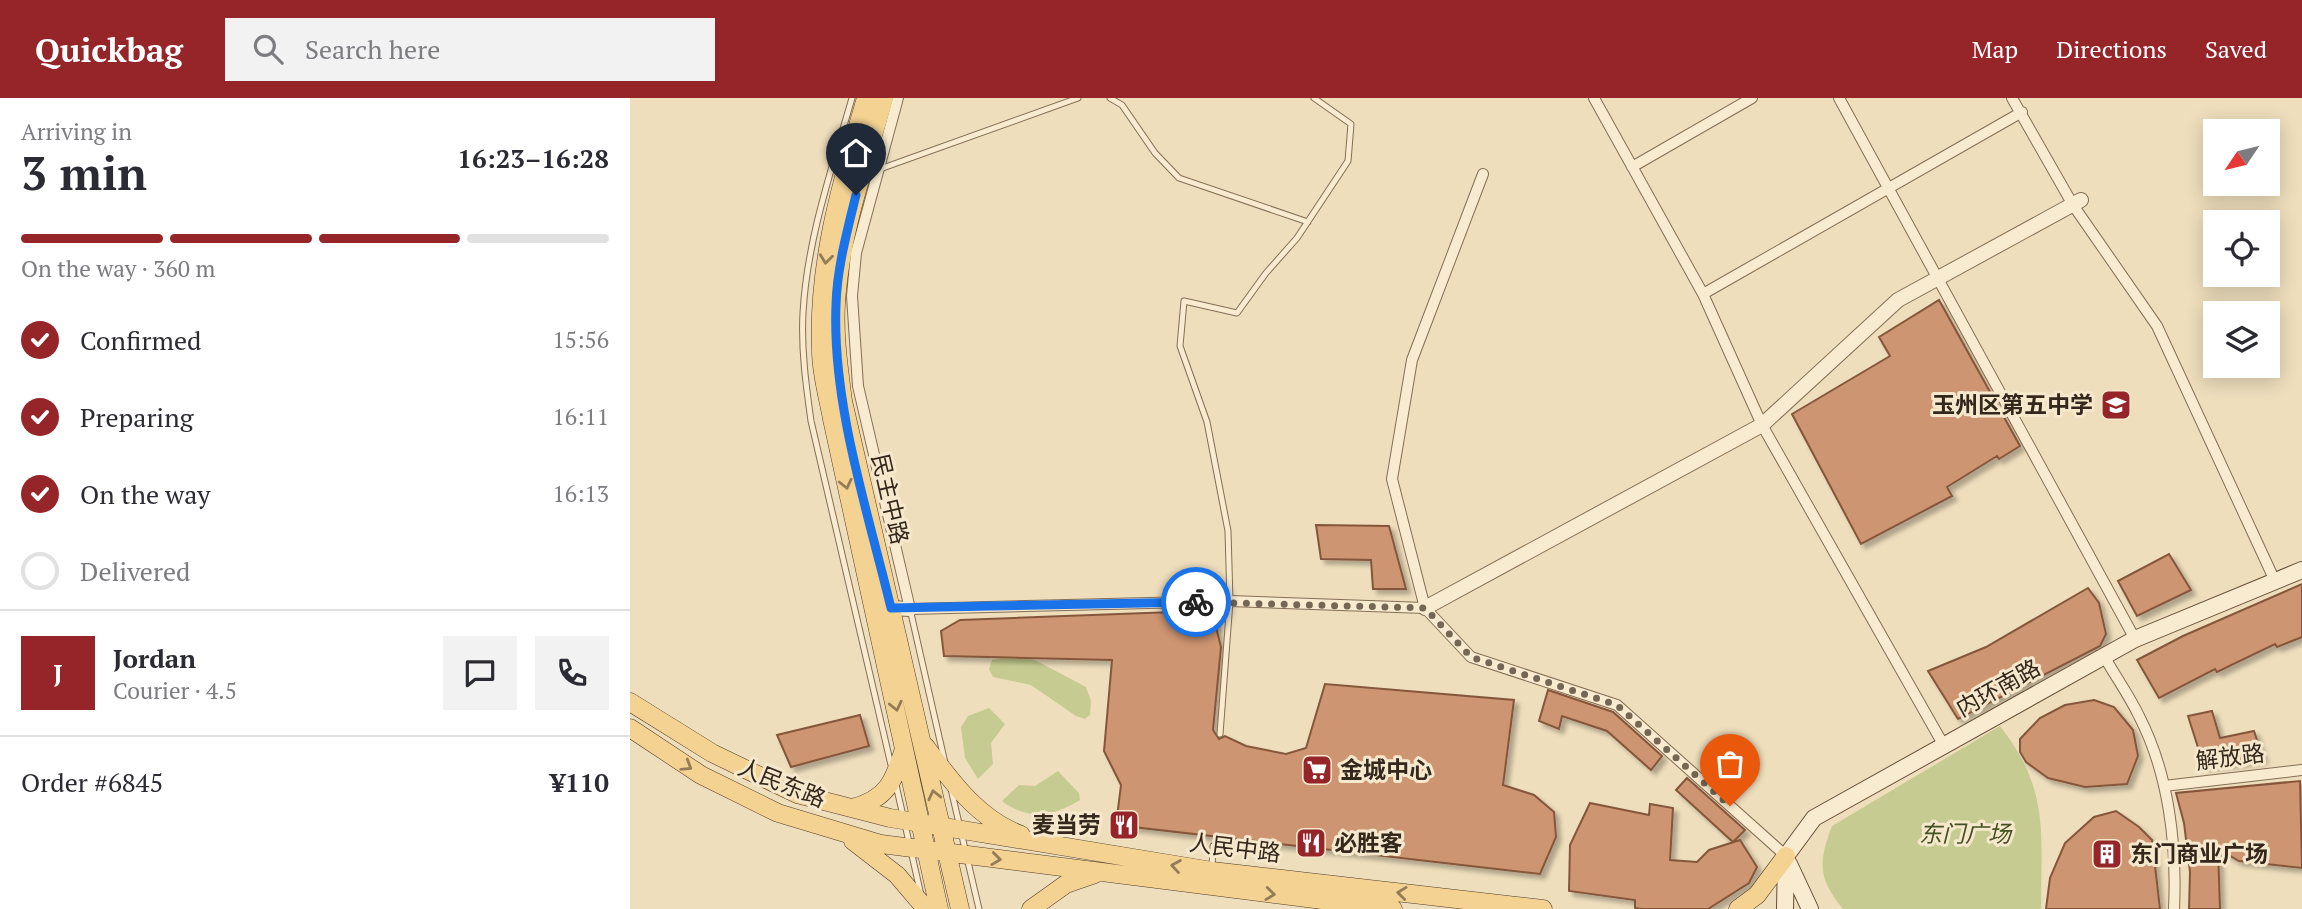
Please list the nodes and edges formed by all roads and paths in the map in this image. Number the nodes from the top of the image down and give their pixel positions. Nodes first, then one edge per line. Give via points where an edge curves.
1 (852, 98) edge
2 (866, 98) edge
3 (884, 98) edge
4 (898, 98) edge
5 (1078, 98) edge
6 (1110, 98) edge
7 (1314, 98) edge
8 (1594, 98) edge
9 (1752, 98) edge
10 (1839, 98) edge
11 (2012, 98) edge
12 (2022, 112) junction
13 (1632, 167) junction
14 (877, 170) junction
15 (1483, 174) dead end
16 (1889, 187) junction
17 (2077, 202) junction
18 (1308, 222) junction
19 (1939, 278) junction
20 (1703, 294) junction
21 (1762, 425) junction
22 (2302, 570) edge
23 (2275, 581) junction
24 (1230, 601) junction
25 (891, 608) junction
26 (1425, 608) junction
27 (910, 609) junction
28 (2135, 639) junction
29 (2104, 656) junction
30 (630, 702) edge
31 (630, 729) edge
32 (1220, 734) dead end
33 (649, 741) junction
34 (630, 742) edge
35 (1942, 744) junction
36 (913, 745) junction
37 (2302, 769) edge
38 (894, 778) junction
39 (949, 778) junction
40 (2164, 786) junction
41 (849, 808) junction
42 (901, 820) junction
43 (922, 824) junction
44 (941, 827) junction
45 (839, 831) junction
46 (962, 831) junction
47 (1213, 846) dead end
48 (1054, 847) junction
49 (909, 848) junction
50 (928, 851) junction
51 (948, 853) junction
52 (969, 855) junction
53 (1786, 856) junction
54 (1212, 871) junction
55 (1099, 872) junction
56 (928, 908) edge
57 (960, 909) edge
58 (979, 909) edge
59 (1031, 909) edge
60 (1393, 909) edge
61 (1543, 909) edge
62 (1738, 909) edge
63 (1785, 909) edge
64 (1810, 909) edge
65 (2174, 909) edge

1 - 38 lane via 808,262 803,315 805,375 811,421
2 -> 36 main road, 民主中路 via 831,219 821,301 821,353 832,419
3 - 25 main road, 民主中路 via 844,247 836,306 843,401
4 - 14 street
5 - 14 lane
6 - 18 lane via 1122,105 1155,153 1179,178
7 - 18 lane via 1351,124 1348,161
8 - 13 street
9 - 13 street
10 - 16 street
11 - 12 street
12 - 16 street
12 - 17 street
13 - 20 street
14 - 27 street via 856,253 853,347
15 - 26 street via 1412,360 1392,479
16 - 19 street
16 - 20 street
17 - 19 street
17 - 23 street via 2157,326
18 - 24 lane via 1237,313 1184,301 1180,346 1207,422 1228,531
19 - 21 street via 1898,300
19 - 28 street
20 - 21 street
21 - 26 street
21 - 35 street
22 - 23 main road, 内环南路
23 - 28 main road, 内环南路
24 - 26 street
24 - 27 street
24 - 32 lane
25 - 27 street
25 - 36 main road, 民主中路
26 - 53 street via 1471,657 1617,705
27 - 39 lane
28 - 29 main road, 内环南路
29 - 35 main road, 内环南路
29 - 40 street via 2140,718
30 - 41 main road, 人民东路 via 724,759 797,794
31 - 33 main road, 人民东路
33 - 34 street
33 -> 45 main road, 人民东路 via 701,775 778,813
35 - 53 main road, 内环南路 via 1814,818
36 - 38 main road
36 - 39 main road
36 - 43 main road, 民主中路
44 -> 36 main road, 民主中路
37 - 40 street, 解放路
38 - 41 main road via 872,802
38 - 42 lane
39 - 46 lane
39 - 48 main road via 990,818 1010,831
40 - 65 street via 2176,863
41 - 42 main road, 人民东路
42 - 43 main road, 人民东路
42 - 49 lane
43 - 44 main road, 人民中路
43 - 50 main road, 民主中路
44 - 46 main road, 人民中路
44 - 51 main road, 民主中路
45 - 49 main road, 人民东路
45 - 56 main road via 897,875
46 - 48 main road, 人民中路
46 - 52 lane
47 - 54 lane
54 -> 48 main road, 人民中路
49 - 50 main road, 人民东路
49 - 56 lane
50 - 51 main road, 人民中路
50 - 56 main road, 民主中路
51 - 52 main road, 人民中路
51 - 57 main road, 民主中路
52 -> 55 main road, 人民中路
52 - 58 lane
53 - 62 main road via 1757,895
53 - 63 main road
53 - 64 main road
61 -> 54 main road, 人民中路
55 - 59 main road via 1066,884
55 -> 60 main road, 人民中路

